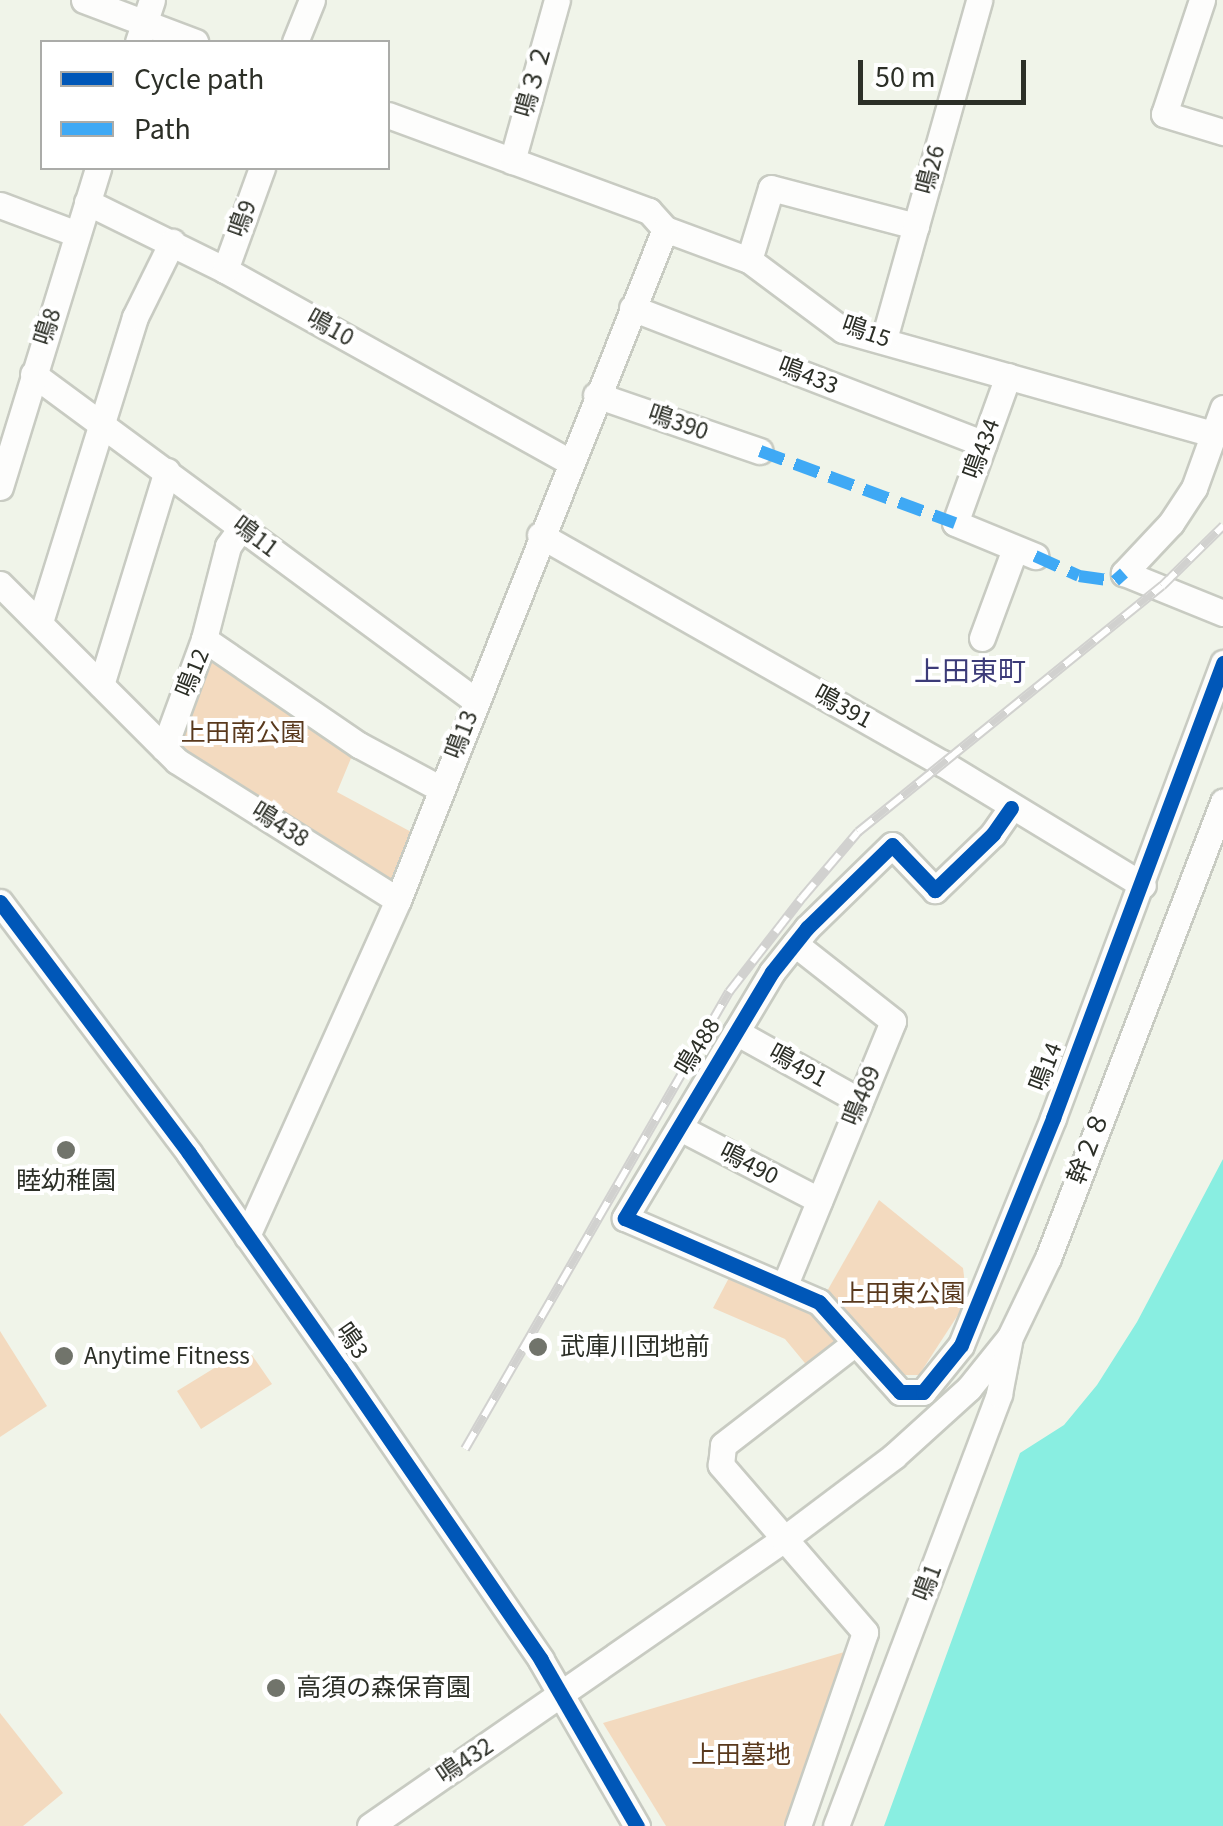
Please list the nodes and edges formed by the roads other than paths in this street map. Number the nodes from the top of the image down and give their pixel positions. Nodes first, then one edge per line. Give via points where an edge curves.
1 (84, 0) edge
2 (312, 0) edge
3 (557, 0) edge
4 (979, 0) edge
5 (1202, 0) edge
6 (145, 22) edge
7 (190, 40) edge
8 (297, 40) edge
9 (390, 116) edge
10 (1223, 132) edge
11 (512, 161) junction
12 (97, 170) edge
13 (261, 170) edge
14 (87, 202) junction
15 (2, 212) edge
16 (916, 226) junction
17 (665, 229) junction
18 (77, 234) junction
19 (172, 242) junction
20 (749, 260) junction
21 (225, 270) junction
22 (632, 308) junction
23 (884, 339) junction
24 (32, 374) junction
25 (1008, 376) junction
26 (596, 395) junction
27 (1223, 408) edge
28 (99, 420) junction
29 (1214, 434) junction
30 (984, 444) junction
31 (760, 452) dead end
32 (4, 455) edge
33 (570, 462) junction
34 (167, 471) junction
35 (0, 487) edge
36 (242, 527) junction
37 (540, 535) junction
38 (0, 584) edge
39 (1223, 613) edge
40 (40, 622) junction
41 (982, 638) dead end
42 (204, 639) junction
43 (1223, 663) edge
44 (101, 685) junction
45 (476, 701) junction
46 (164, 748) junction
47 (441, 789) junction
48 (1223, 801) edge
49 (1010, 808) junction
50 (1143, 885) junction
51 (398, 900) junction
52 (0, 902) edge
53 (794, 944) junction
54 (736, 1032) junction
55 (860, 1101) junction
56 (680, 1128) junction
57 (819, 1200) junction
58 (247, 1236) junction
59 (784, 1287) junction
60 (1010, 1336) junction
61 (855, 1343) junction
62 (784, 1538) junction
63 (560, 1697) junction
64 (370, 1826) edge
65 (638, 1826) edge
66 (798, 1826) edge
67 (836, 1826) edge

1 - 6 street
2 - 8 street
3 - 11 street, 鳴３２
4 - 16 street, 鳴26
5 - 10 street via 1164,114
6 - 7 street
9 - 11 street, 鳴15
11 - 17 street, 鳴15 via 649,211
12 - 14 street, 鳴8
13 - 21 street, 鳴9
14 - 18 street, 鳴8
14 - 19 street, 鳴10
15 - 18 street
16 - 20 street via 771,188
16 - 23 street, 鳴26
17 - 20 street, 鳴15
17 - 22 street, 鳴13
18 - 24 street, 鳴8
19 - 21 street, 鳴10
19 - 28 street via 135,316
20 - 23 street, 鳴15 via 843,330
21 - 33 street, 鳴10
22 - 26 street, 鳴13
22 - 30 street, 鳴433
23 - 25 street, 鳴15
24 - 28 street, 鳴11
24 - 32 street, 鳴8
25 - 29 street, 鳴15
25 - 30 street, 鳴434
26 - 31 street, 鳴390
26 - 33 street, 鳴13
27 - 29 street
28 - 34 street, 鳴11
28 - 40 street
29 - 39 street via 1194,488 1124,573
30 - 41 street, 鳴434 via 955,522 1025,553
32 - 35 street, 鳴8
33 - 37 street, 鳴13
34 - 36 street, 鳴11
34 - 44 street
36 - 42 street via 228,546
36 - 45 street, 鳴11
37 - 45 street, 鳴13
37 - 49 street, 鳴391
38 - 40 street
40 - 44 street
42 - 46 street, 鳴12
42 - 47 street, 鳴12 via 359,745
43 - 50 street, 鳴14
44 - 46 street
45 - 47 street, 鳴13
46 - 51 street, 鳴438
47 - 51 street, 鳴13
48 - 60 street, 幹２８ via 1048,1258
49 - 50 street, 鳴391
49 - 53 street, 鳴488 via 993,834 934,890 892,845
50 - 61 street, 鳴14 via 961,1345 922,1392 900,1392
51 - 58 street, 鳴13
52 - 58 street, 鳴3
53 - 54 street, 鳴488
53 - 55 street, 鳴489 via 893,1021
54 - 55 street, 鳴491
54 - 56 street, 鳴488
55 - 57 street, 鳴489
56 - 57 street, 鳴490
56 - 59 street, 鳴488 via 625,1218
57 - 59 street, 鳴489
58 - 63 street, 鳴3 via 541,1660
59 - 61 street, 鳴488 via 818,1302
60 - 62 street, 幹２８ via 969,1388 894,1456
60 - 67 street, 鳴1 via 1000,1394
61 - 62 street via 722,1445 721,1465
62 - 63 street, 鳴432
62 - 66 street via 865,1632
63 - 64 street, 鳴432
63 - 65 street, 鳴3

